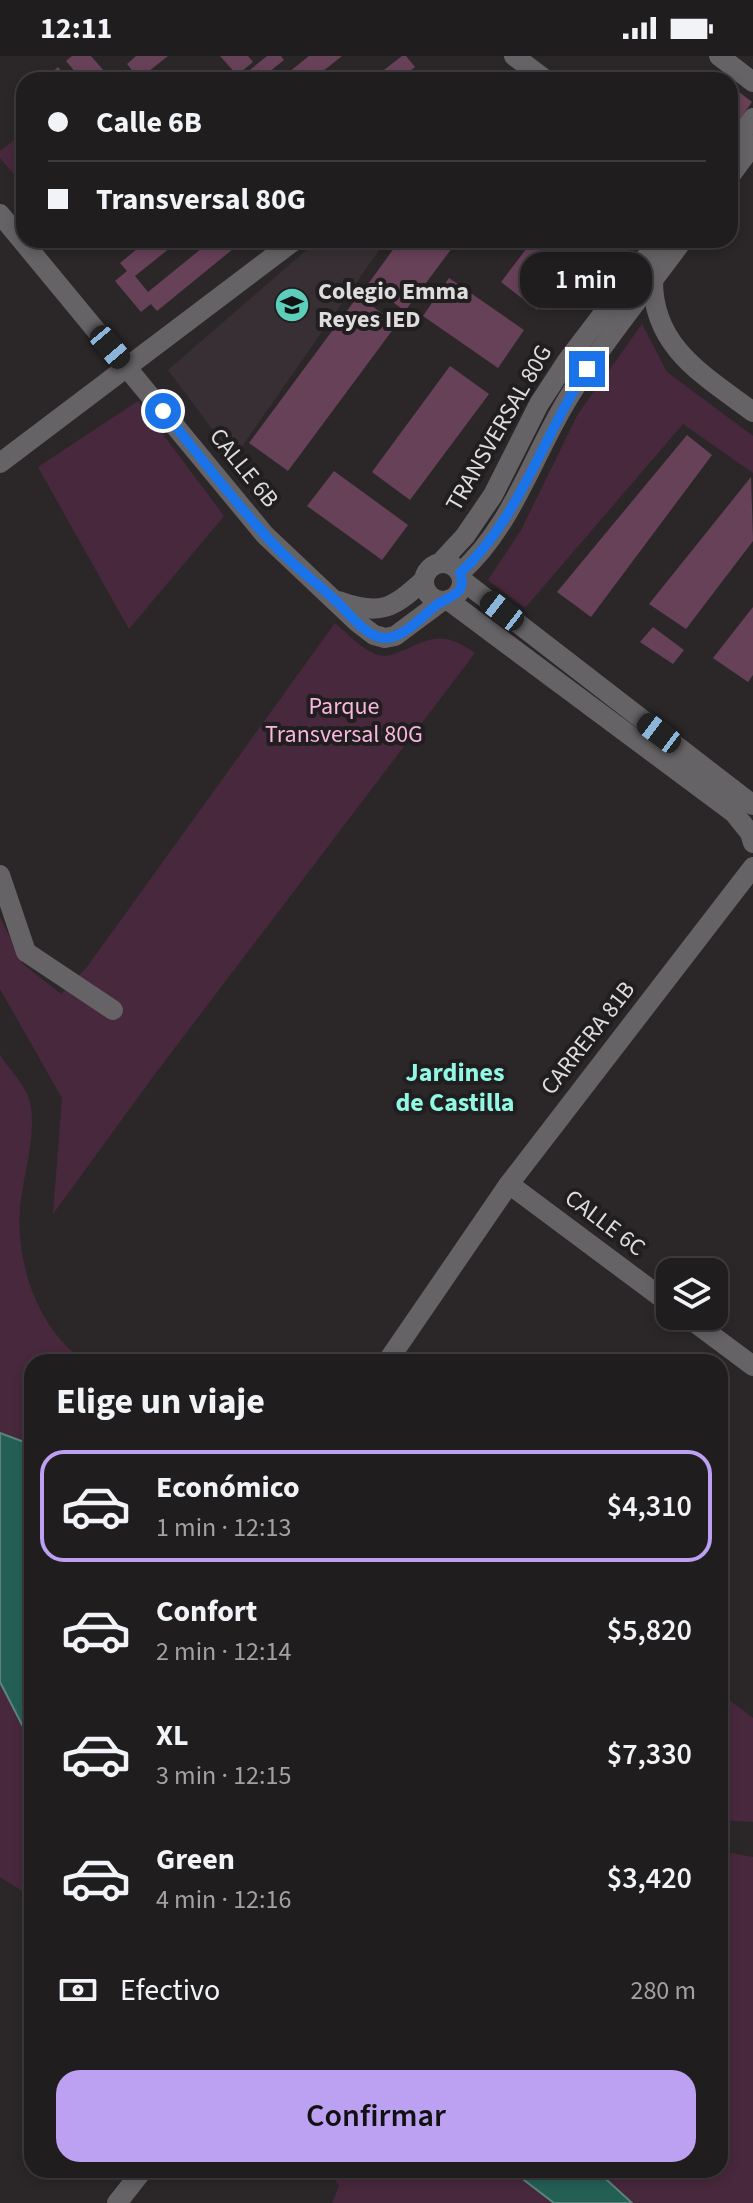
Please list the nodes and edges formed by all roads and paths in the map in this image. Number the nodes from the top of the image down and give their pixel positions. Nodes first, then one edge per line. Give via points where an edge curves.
1 (514, 56) edge
2 (719, 56) edge
3 (540, 68) edge
4 (753, 82) edge
5 (753, 118) edge
6 (738, 138) edge
7 (753, 145) edge
8 (738, 165) edge
9 (0, 214) edge
10 (16, 233) edge
11 (28, 248) edge
12 (284, 248) edge
13 (653, 248) edge
14 (677, 248) edge
15 (653, 281) junction
16 (127, 367) junction
17 (753, 412) edge
18 (0, 463) edge
19 (440, 563) junction
20 (461, 576) junction
21 (424, 580) junction
22 (334, 599) junction
23 (445, 600) junction
24 (753, 805) edge
25 (753, 843) edge
26 (753, 867) edge
27 (0, 875) edge
28 (113, 1010) dead end
29 (509, 1184) junction
30 (656, 1294) edge
31 (705, 1330) edge
32 (392, 1354) edge
33 (753, 1366) edge
34 (137, 2178) edge
35 (117, 2203) edge

1 - 3 street
2 - 4 street
5 - 6 street
7 - 8 street
9 - 10 street, CALLE 6B
11 - 16 street, CALLE 6B
12 - 16 street
13 - 19 street, TRANSVERSAL 80G via 567,361 493,495
14 - 15 street, TRANSVERSAL 80G
15 - 17 street via 655,308 671,343
15 - 20 street, TRANSVERSAL 80G via 587,369 500,525
16 - 18 street
16 - 22 street, CALLE 6B via 265,535
19 - 20 street via 448,563
19 - 21 street
20 - 23 street via 459,592
20 - 24 street
21 - 22 street via 379,611
21 - 23 street via 431,596
22 - 23 street via 374,635 385,638
23 - 25 street via 734,813
26 - 29 street, CARRERA 81B
27 - 28 street via 26,952
29 - 30 street, CALLE 6C
29 - 32 street, CARRERA 81B
31 - 33 street
34 - 35 street

